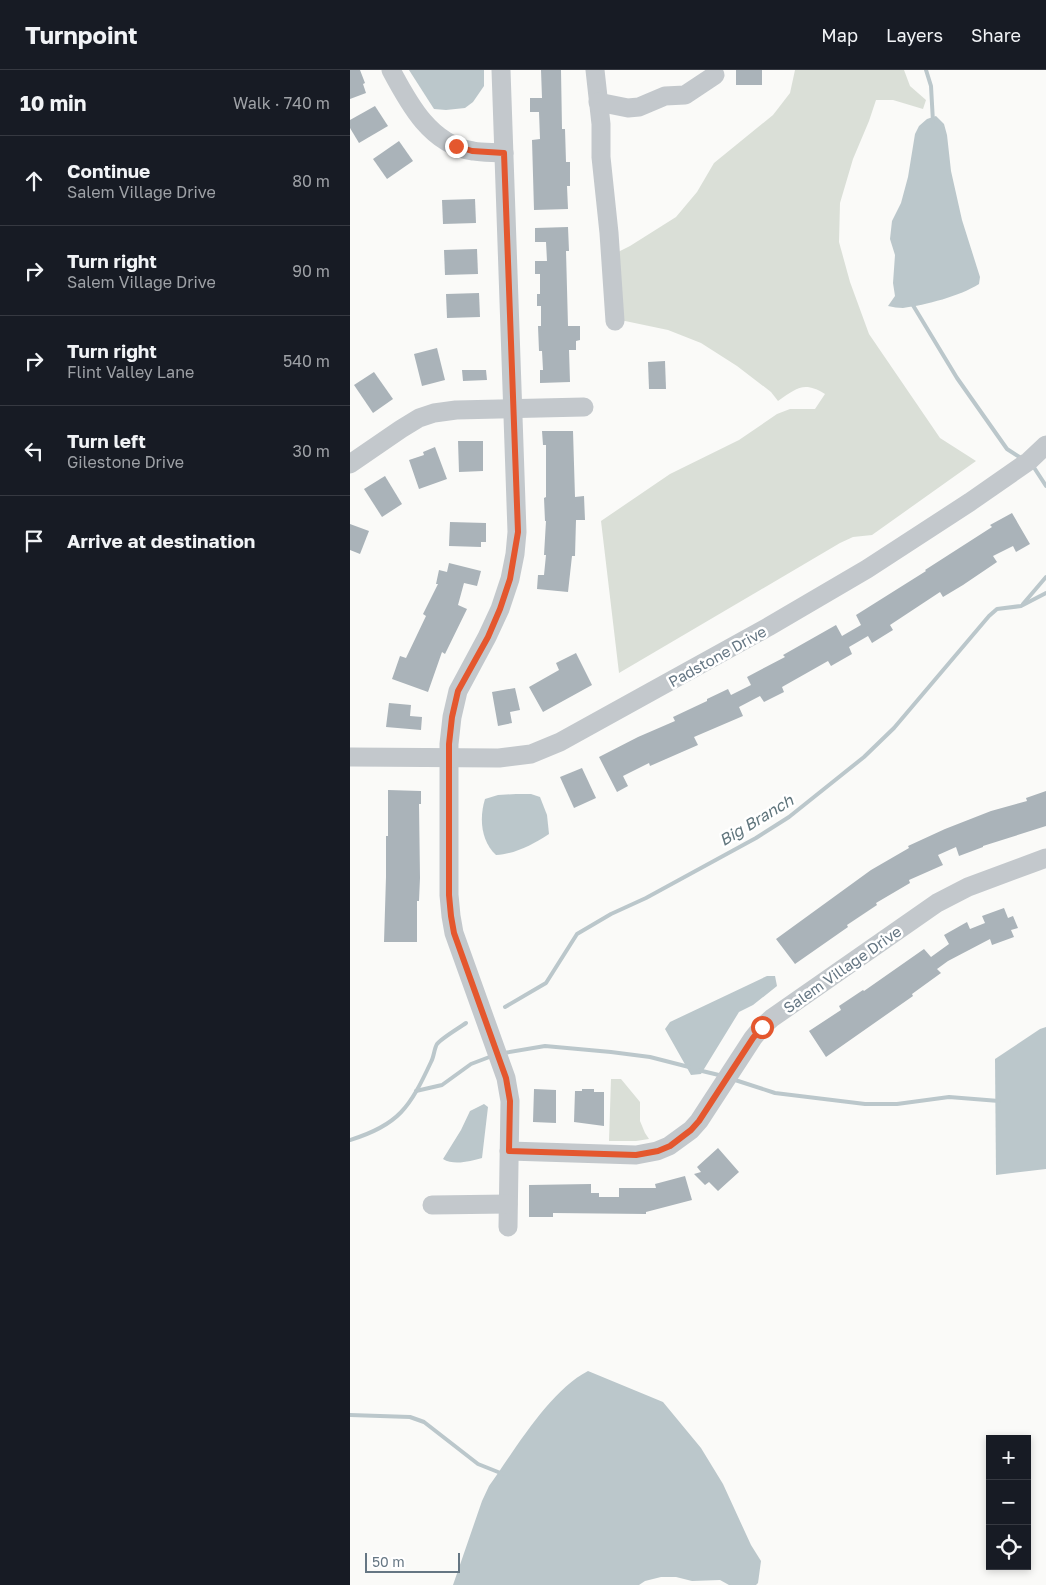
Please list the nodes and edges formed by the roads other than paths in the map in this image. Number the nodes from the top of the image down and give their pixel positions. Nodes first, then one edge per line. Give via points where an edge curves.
1 (391, 70) edge
2 (501, 70) edge
3 (595, 70) edge
4 (715, 75) dead end
5 (598, 102) junction
6 (504, 153) junction
7 (615, 321) dead end
8 (584, 407) dead end
9 (513, 409) junction
10 (1046, 445) edge
11 (350, 464) edge
12 (350, 757) edge
13 (449, 759) junction
14 (1046, 858) edge
15 (509, 1151) junction
16 (508, 1204) junction
17 (432, 1205) dead end
18 (508, 1227) dead end

1 - 6 street via 418,116 440,138 472,151
2 - 6 street
3 - 5 street
4 - 5 street via 685,94 665,96 639,107
5 - 7 street
6 - 9 street
8 - 9 street
9 - 11 street via 456,410 419,418
9 - 13 street via 518,532 515,554 500,609 458,691 452,717
10 - 13 street, Padstone Drive via 1029,461 867,569 560,742 516,757
12 - 13 street, Padstone Drive
13 - 15 street via 451,916 454,933 506,1078 510,1101
14 - 15 street, Salem Village Drive via 968,887 937,903 772,1018 753,1038 699,1121 670,1146 636,1155
15 - 16 street
16 - 17 street
16 - 18 street

